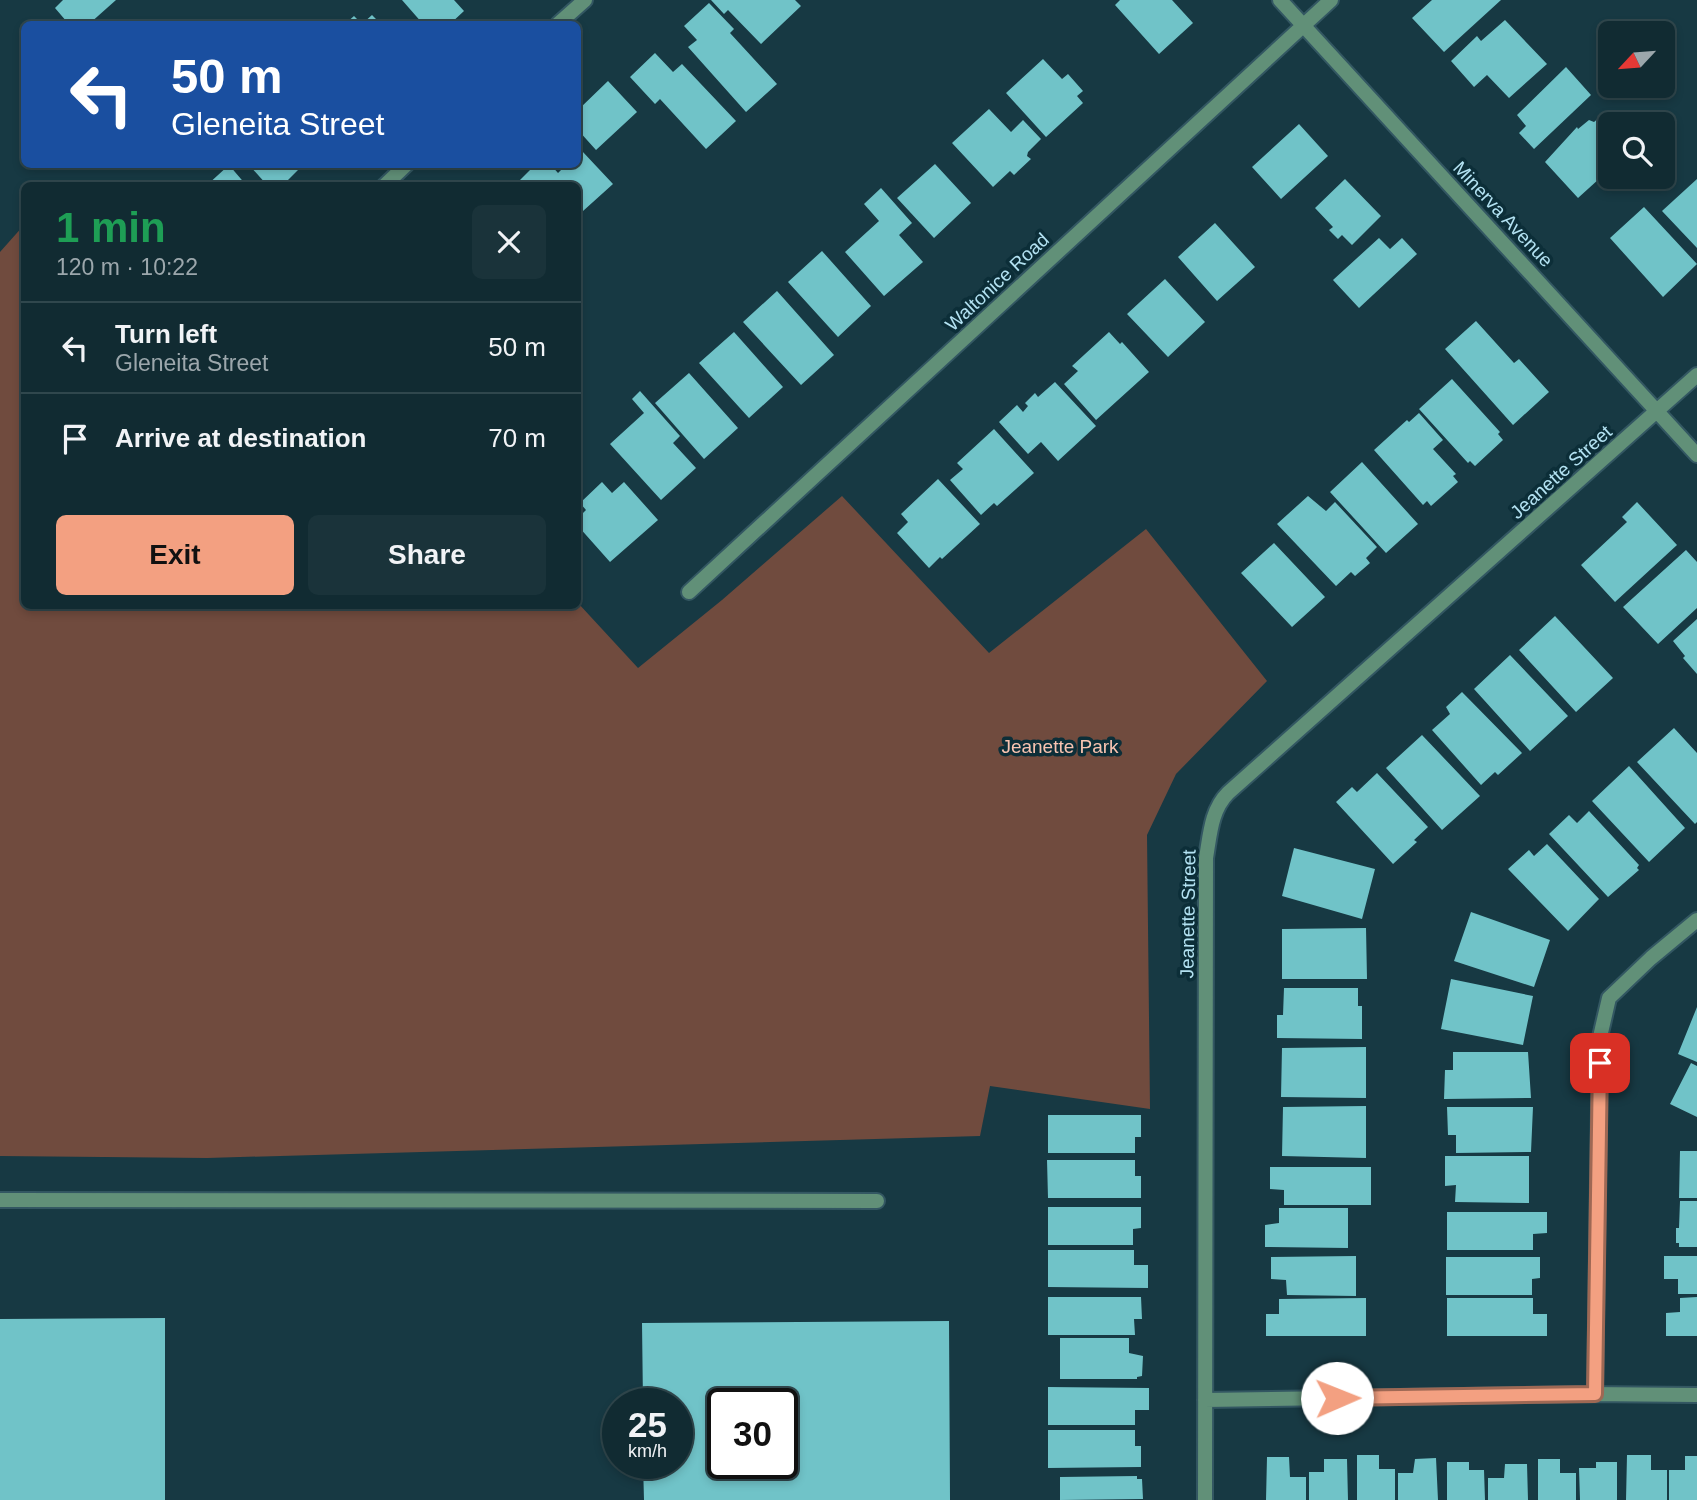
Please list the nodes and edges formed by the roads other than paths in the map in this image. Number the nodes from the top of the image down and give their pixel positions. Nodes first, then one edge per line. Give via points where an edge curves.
1 (584, 0) edge
2 (1280, 0) edge
3 (1331, 0) edge
4 (561, 21) edge
5 (1303, 26) junction
6 (403, 168) edge
7 (388, 182) edge
8 (1697, 375) edge
9 (1658, 410) junction
10 (1697, 455) edge
11 (689, 592) dead end
12 (1697, 920) edge
13 (0, 1200) edge
14 (877, 1200) dead end
15 (1595, 1394) junction
16 (1697, 1395) edge
17 (1205, 1400) junction
18 (1205, 1500) edge

1 - 4 street
2 - 5 street, Minerva Avenue
3 - 5 street, Waltonice Road
5 - 9 street, Minerva Avenue
5 - 11 street, Waltonice Road
6 - 7 street
8 - 9 street, Jeanette Street
9 - 10 street, Minerva Avenue
9 - 17 street, Jeanette Street via 1228,793 1214,815 1206,858
12 - 15 street via 1609,998 1600,1037
13 - 14 street
15 - 16 street
15 - 17 street
17 - 18 street, Jeanette Street

